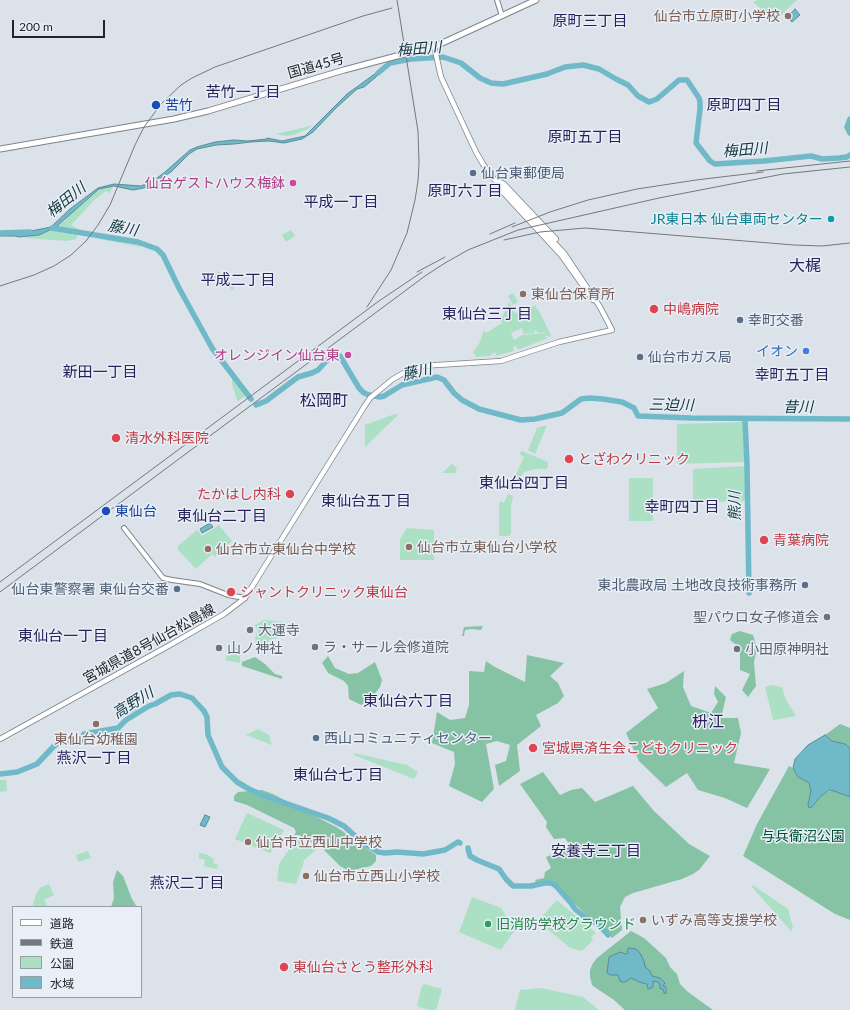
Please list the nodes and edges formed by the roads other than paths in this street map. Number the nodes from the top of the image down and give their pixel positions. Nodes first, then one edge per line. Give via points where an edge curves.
1 (497, 0) edge
2 (536, 0) edge
3 (502, 16) junction
4 (434, 46) junction
5 (0, 149) edge
6 (493, 178) junction
7 (588, 282) dead end
8 (124, 528) dead end
9 (245, 598) junction
10 (2, 738) edge

1 - 3 main road
2 - 3 highway, 国道45号
3 - 4 highway, 国道45号
4 - 5 highway, 国道45号 via 183,117
4 - 6 main road, 宮城県道8号仙台松島線 via 441,77 476,152
6 - 7 main road via 504,184 566,251
6 - 9 main road, 宮城県道8号仙台松島線 via 564,253 612,330 559,342 501,362 421,366 399,375 370,398 357,416
8 - 9 main road via 163,578 200,584 228,595
9 - 10 main road, 宮城県道8号仙台松島線 via 224,614

